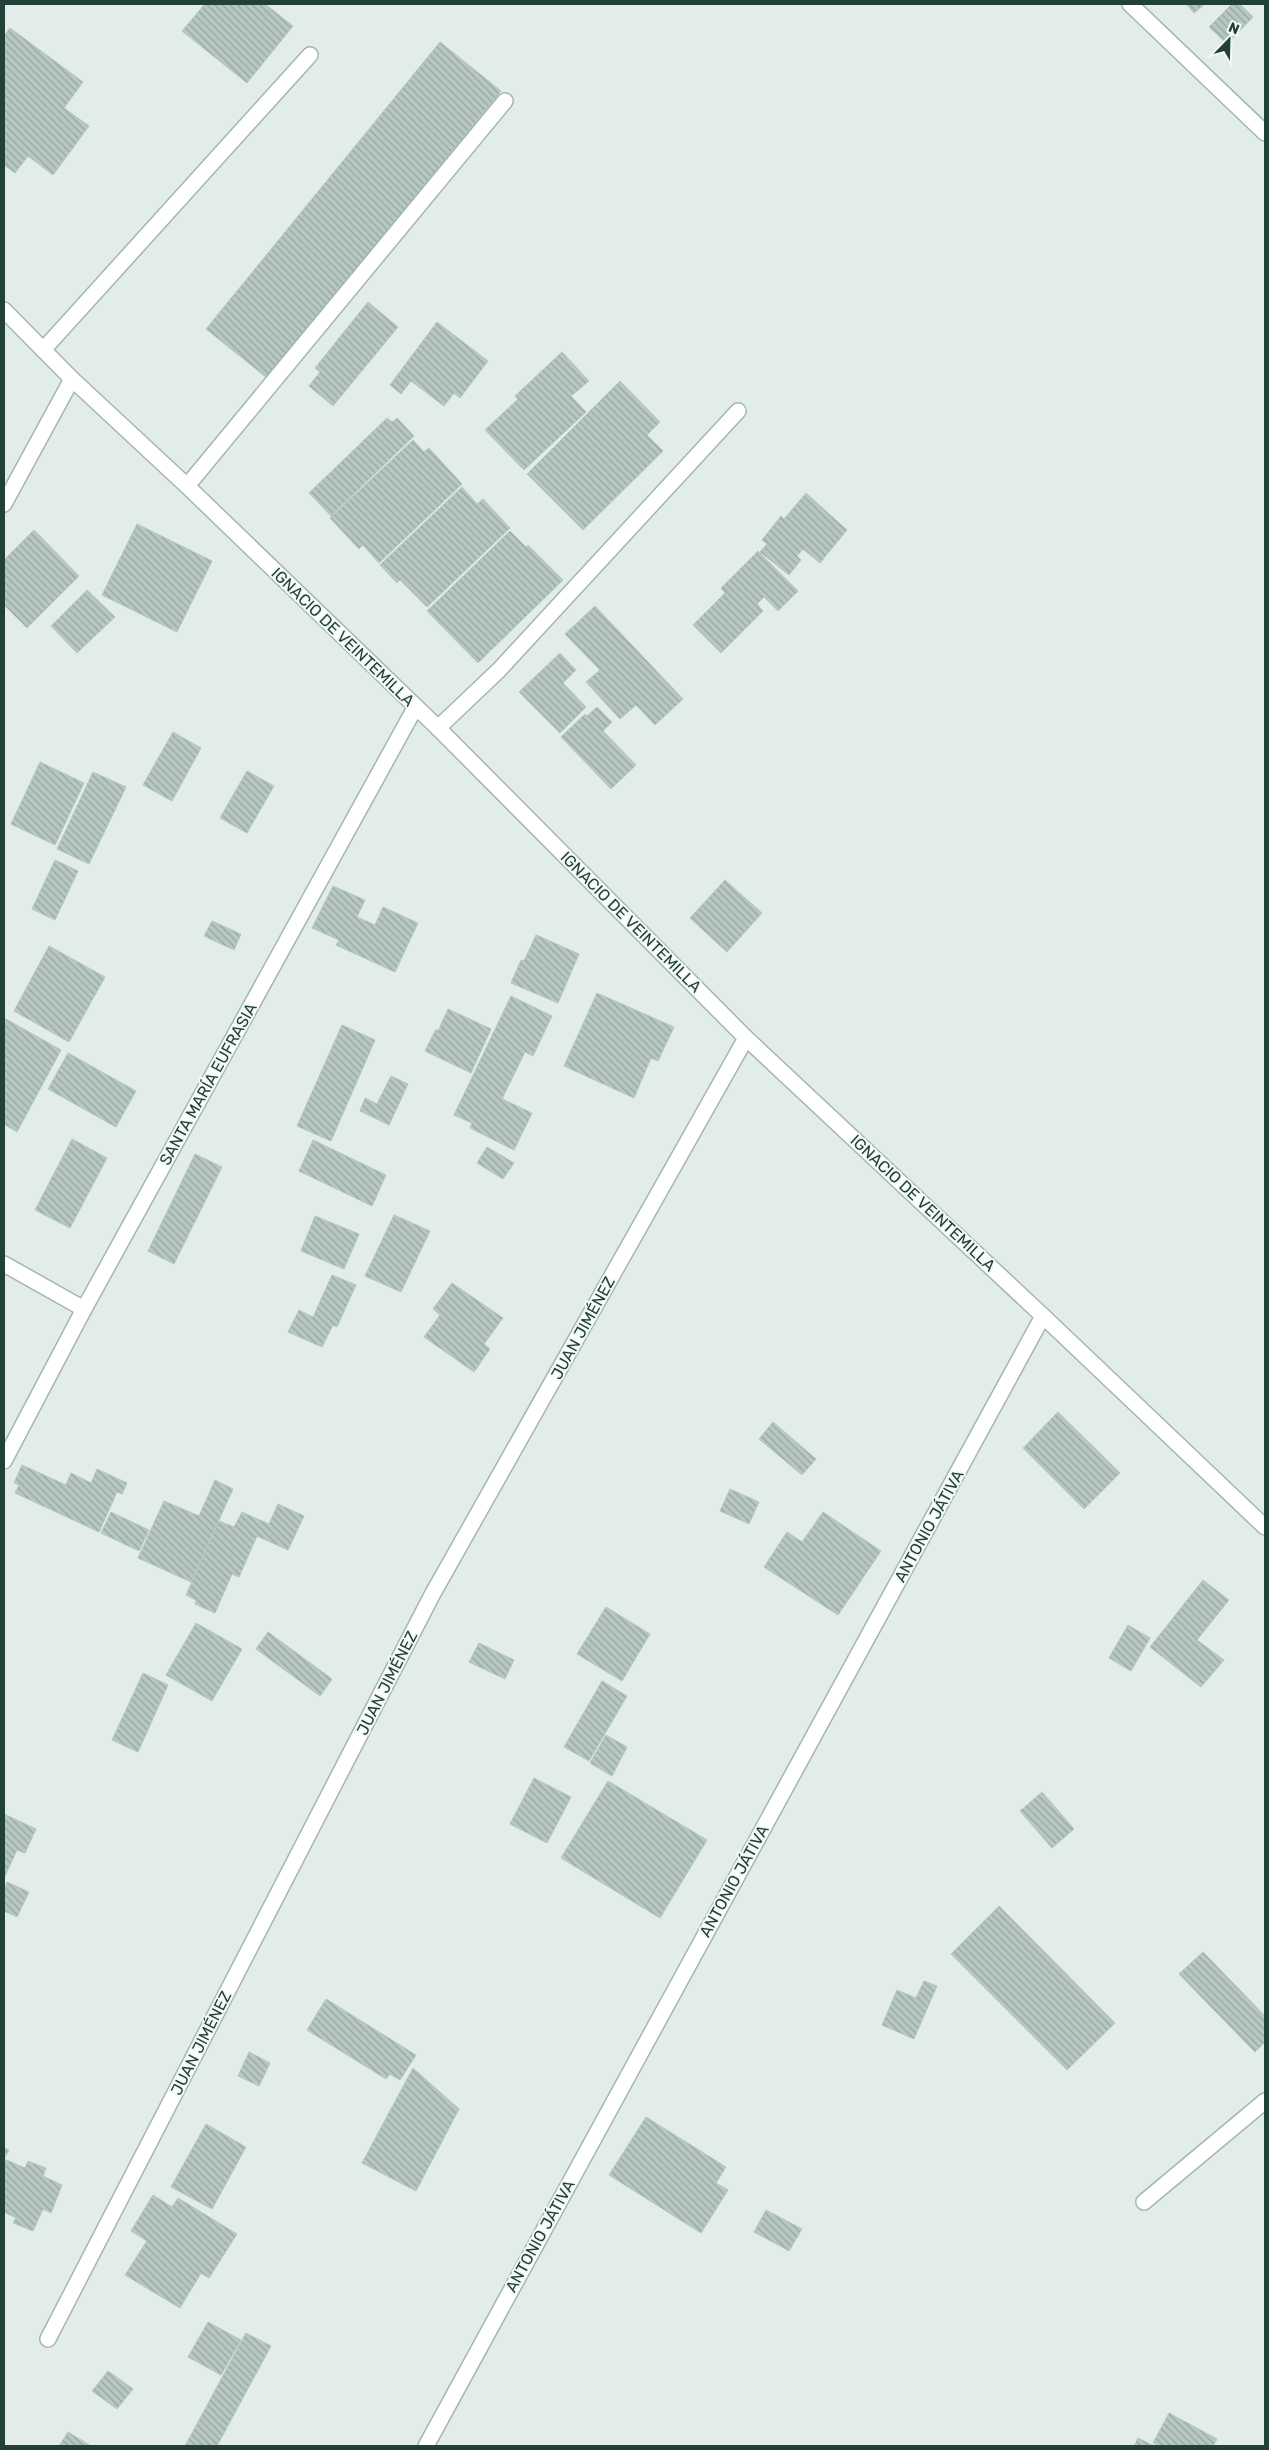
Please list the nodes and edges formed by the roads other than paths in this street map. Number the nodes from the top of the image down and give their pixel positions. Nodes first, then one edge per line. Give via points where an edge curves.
1 (1130, 4) edge
2 (310, 55) dead end
3 (505, 101) dead end
4 (1265, 133) edge
5 (4, 310) edge
6 (43, 350) junction
7 (72, 379) junction
8 (738, 412) dead end
9 (187, 486) junction
10 (4, 504) edge
11 (415, 708) junction
12 (438, 728) junction
13 (746, 1038) junction
14 (4, 1264) edge
15 (84, 1309) junction
16 (1043, 1316) junction
17 (4, 1461) edge
18 (1265, 1527) edge
19 (1265, 2101) edge
20 (1144, 2202) dead end
21 (48, 2339) dead end
22 (426, 2446) edge

1 - 4 street
2 - 6 street
3 - 9 street
5 - 6 street, IGNACIO DE VEINTEMILLA
6 - 7 street, IGNACIO DE VEINTEMILLA
7 - 9 street, IGNACIO DE VEINTEMILLA
7 - 10 street
8 - 12 street via 500,670
9 - 11 street, IGNACIO DE VEINTEMILLA
11 - 12 street, IGNACIO DE VEINTEMILLA
11 - 15 street, SANTA MARÍA EUFRASIA
12 - 13 street, IGNACIO DE VEINTEMILLA
13 - 16 street, IGNACIO DE VEINTEMILLA
13 - 21 street, JUAN JIMÉNEZ via 432,1595
14 - 15 street
15 - 17 street, SANTA MARÍA EUFRASIA
16 - 18 street, IGNACIO DE VEINTEMILLA
16 - 22 street, ANTONIO JÁTIVA
19 - 20 street

